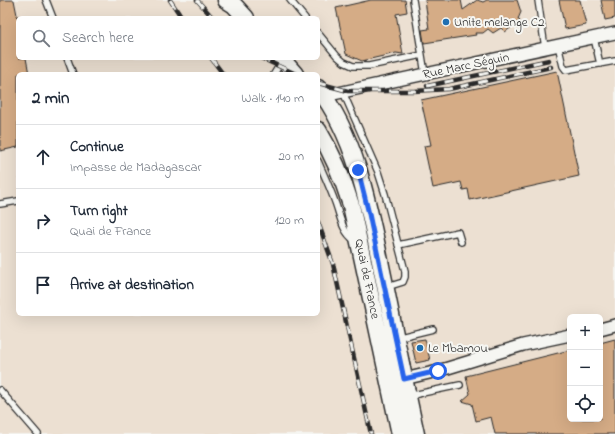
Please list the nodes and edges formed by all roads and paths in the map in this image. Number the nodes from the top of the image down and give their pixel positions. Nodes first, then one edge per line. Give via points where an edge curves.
1 (46, 0) edge
2 (218, 0) edge
3 (226, 0) edge
4 (243, 0) edge
5 (290, 0) edge
6 (413, 0) edge
7 (538, 0) edge
8 (52, 16) edge
9 (232, 16) edge
10 (244, 16) edge
11 (257, 16) edge
12 (303, 16) edge
13 (615, 33) edge
14 (320, 35) edge
15 (594, 38) junction
16 (558, 45) junction
17 (545, 48) junction
18 (422, 55) junction
19 (69, 60) edge
20 (296, 60) edge
21 (615, 61) edge
22 (600, 64) junction
23 (276, 67) edge
24 (73, 72) edge
25 (290, 72) edge
26 (306, 72) edge
27 (426, 74) junction
28 (343, 92) junction
29 (320, 94) edge
30 (320, 134) edge
31 (320, 166) edge
32 (16, 201) edge
33 (0, 204) edge
34 (461, 242) dead end
35 (360, 245) junction
36 (398, 245) junction
37 (385, 288) junction
38 (615, 325) edge
39 (603, 327) edge
40 (433, 330) dead end
41 (567, 336) edge
42 (396, 338) junction
43 (404, 379) junction
44 (460, 385) dead end
45 (0, 390) edge
46 (408, 396) junction
47 (38, 434) edge
48 (400, 434) edge
49 (416, 434) edge

1 - 8 lane
2 - 9 main road
3 - 10 main road
4 - 11 main road
5 - 12 lane
6 - 18 lane
7 - 17 lane
13 - 15 street, Rue Marc Séguin
14 - 18 lane via 337,56 352,66 369,66
15 - 16 street, Rue Marc Séguin
15 - 22 lane
16 - 17 street, Rue Marc Séguin
16 - 22 lane via 566,70
17 - 27 street, Rue Marc Séguin
18 - 27 lane
19 - 24 lane
20 - 26 main road
21 - 22 lane
23 - 25 main road
27 - 28 street, Rue Marc Séguin
28 - 29 street, Rue Marc Séguin
28 - 36 lane via 378,172
29 - 37 main road, Quai de France via 340,125 358,170
30 - 35 main road, Quai de France via 346,188
31 - 35 lane via 344,227 351,238
32 - 33 lane
34 - 36 lane via 458,232
35 - 48 main road, Quai de France
36 - 37 lane via 405,277 403,282
37 - 42 main road, Quai de France
38 - 39 street
40 - 42 lane
41 - 43 street via 522,345
42 - 43 main road, Quai de France
43 - 46 main road, Quai de France
44 - 46 lane
45 - 47 lane
46 - 49 main road, Quai de France

